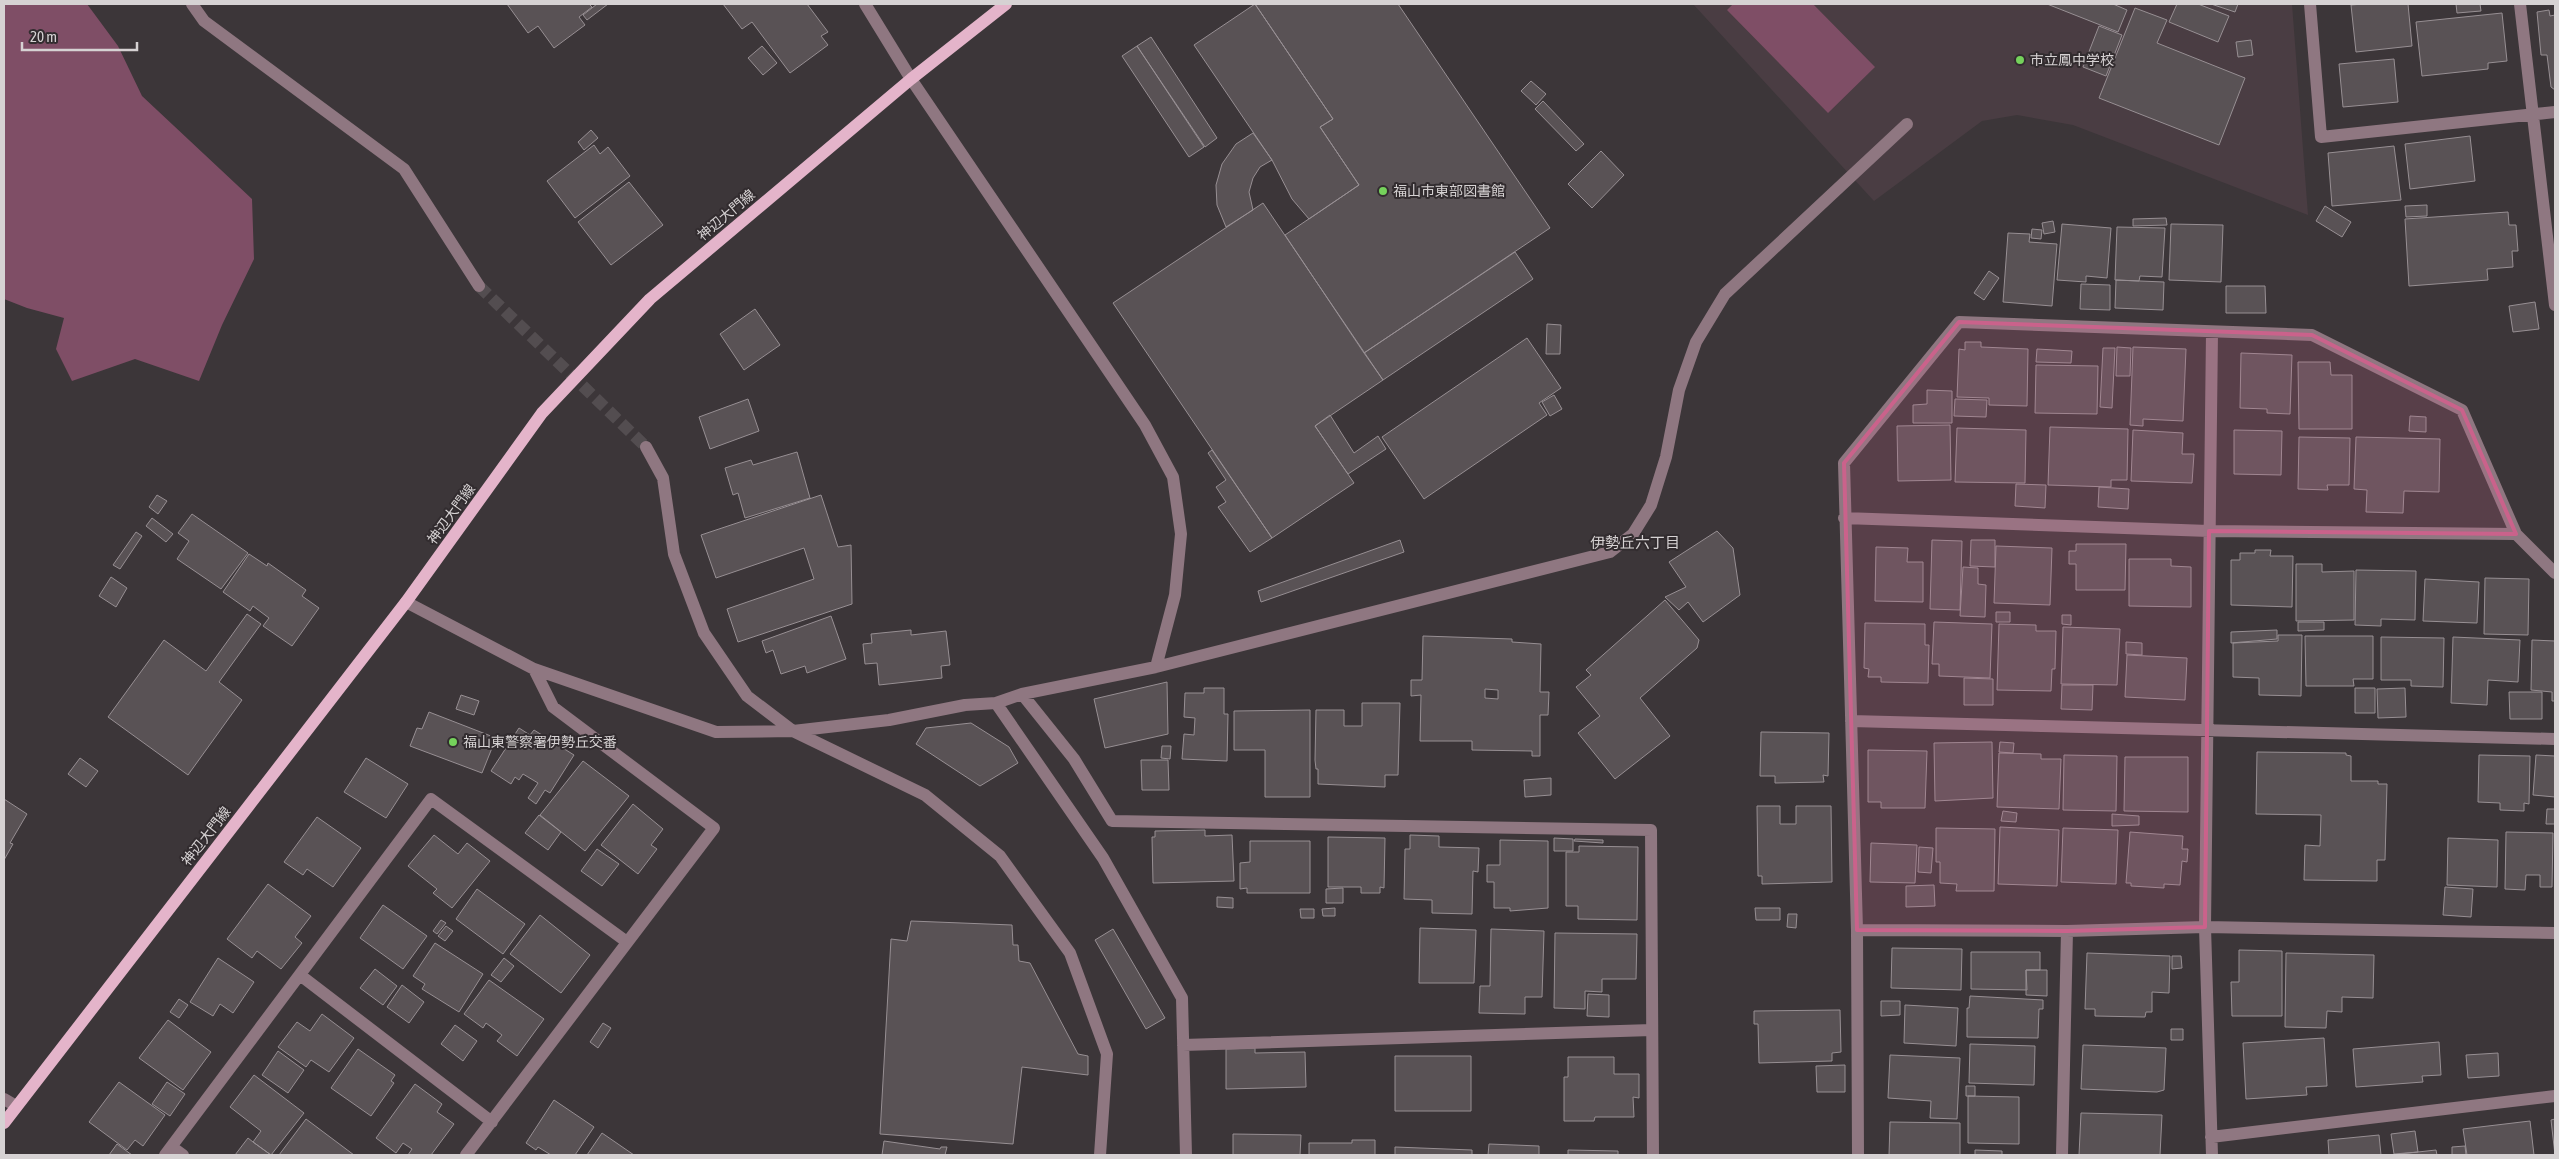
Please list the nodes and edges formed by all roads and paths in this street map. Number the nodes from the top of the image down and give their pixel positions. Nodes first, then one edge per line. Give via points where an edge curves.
1 (192, 4) edge
2 (865, 4) edge
3 (1006, 4) edge
4 (2310, 4) edge
5 (2520, 4) edge
6 (911, 79) junction
7 (2555, 112) edge
8 (2531, 114) junction
9 (1907, 124) dead end
10 (480, 286) tunnel mouth
11 (2555, 305) edge
12 (2212, 332) junction
13 (646, 447) tunnel mouth
14 (1844, 518) junction
15 (2209, 531) junction
16 (2516, 534) junction
17 (2555, 573) edge
18 (406, 602) junction
19 (1156, 668) junction
20 (534, 669) junction
21 (1022, 694) junction
22 (996, 702) junction
23 (1850, 721) junction
24 (794, 731) junction
25 (2207, 732) junction
26 (2555, 739) edge
27 (2205, 927) junction
28 (1857, 930) junction
29 (2067, 932) junction
30 (2555, 933) edge
31 (627, 942) junction
32 (300, 975) junction
33 (1652, 1030) junction
34 (1183, 1045) junction
35 (2555, 1096) edge
36 (4, 1099) edge
37 (16, 1106) junction
38 (492, 1122) junction
39 (4, 1123) edge
40 (2211, 1137) junction
41 (168, 1151) edge
42 (183, 1155) edge
43 (466, 1155) edge
44 (1100, 1155) edge
45 (1186, 1155) edge
46 (1654, 1155) edge
47 (1858, 1155) edge
48 (2062, 1155) edge
49 (2212, 1155) edge

1 - 10 street via 204,21 404,169
2 - 6 street
3 - 6 main road, 神辺大門線
4 - 8 street via 2321,137
5 - 8 street
6 - 18 main road, 神辺大門線 via 650,299 542,413
6 - 19 street via 1145,425 1173,477 1180,534 1175,595
7 - 8 street
8 - 11 street
9 - 19 street via 1725,294 1696,342 1680,390 1666,457 1651,505 1633,534 1610,552
12 - 14 street via 1959,322 1844,463
12 - 15 street
12 - 16 street via 2312,335 2462,410
13 - 24 street via 663,478 674,554 704,633 747,696
14 - 15 street
14 - 23 street
15 - 16 street
15 - 25 street
16 - 17 street
18 - 20 street
18 - 37 main road, 神辺大門線
19 - 21 street
20 - 24 street via 716,732
20 - 31 street via 553,707 714,828
21 - 22 street
21 - 33 street via 1074,759 1112,820 1651,830
22 - 24 street via 890,720
22 - 34 street via 1104,858 1182,998
23 - 25 street
23 - 28 street
24 - 44 street via 926,795 1000,856 1058,936 1070,953 1108,1054
25 - 26 street
25 - 27 street
27 - 29 street
27 - 30 street
27 - 40 street
28 - 29 street
28 - 47 street
29 - 48 street
31 - 32 street via 431,799
31 - 38 street
32 - 38 street
32 - 41 street
33 - 34 street
33 - 46 street
34 - 45 street
35 - 40 street
36 - 37 street
37 - 39 main road, 神辺大門線
38 - 43 street
40 - 49 street
41 - 42 street

